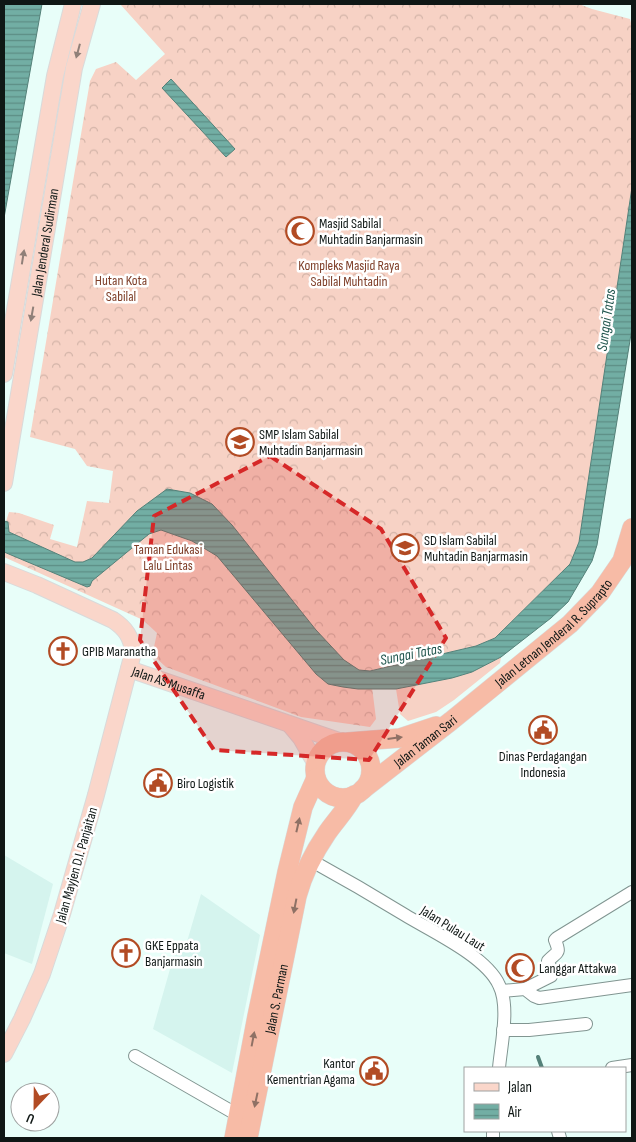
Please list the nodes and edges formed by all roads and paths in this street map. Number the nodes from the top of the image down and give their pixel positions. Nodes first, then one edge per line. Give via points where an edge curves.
1 (73, 4) edge
2 (92, 4) edge
3 (4, 374) edge
4 (4, 483) edge
5 (632, 528) edge
6 (4, 572) edge
7 (129, 669) junction
8 (451, 721) junction
9 (291, 726) junction
10 (344, 742) junction
11 (316, 771) junction
12 (358, 793) junction
13 (312, 860) junction
14 (632, 892) edge
15 (632, 985) edge
16 (525, 989) junction
17 (502, 991) junction
18 (586, 1024) dead end
19 (503, 1030) junction
20 (4, 1054) edge
21 (135, 1056) dead end
22 (632, 1065) edge
23 (499, 1067) edge
24 (619, 1067) edge
25 (239, 1135) edge

3 -> 1 main road, Jalan Jenderal Sudirman via 55,76
2 -> 4 main road, Jalan Jenderal Sudirman via 74,68
5 - 8 highway, Jalan Letnan Jenderal R. Suprapto via 622,561 591,604
6 - 7 main road, Jalan AS Musaffa via 104,614 123,627 132,646
7 - 9 main road, Jalan AS Musaffa
7 - 20 main road, Jalan Mayjen D.I. Panjaitan via 62,914 42,974
10 -> 8 highway, Jalan Taman Sari via 400,738
8 - 12 highway, Jalan Taman Sari
9 - 10 main road, Jalan AS Musaffa
9 - 11 main road via 301,738
10 - 11 highway via 330,745 322,751
10 - 12 highway via 363,750 371,766 367,783
11 - 12 highway via 321,786 328,793 346,798
25 -> 11 highway, Jalan S. Parman via 257,1016 287,872 303,807
12 - 13 highway, Jalan Taman Sari via 326,834
13 - 17 street, Jalan Pulau Laut via 460,948 488,969
13 -> 25 highway, Jalan S. Parman via 297,896
14 - 16 street via 556,938 558,953 548,961 551,976
15 - 16 street via 539,998
16 - 17 street
17 - 19 street, Jalan Pulau Laut
18 - 19 street
19 - 23 street, Jalan Pulau Laut
21 - 25 street via 236,1114
22 - 24 street

